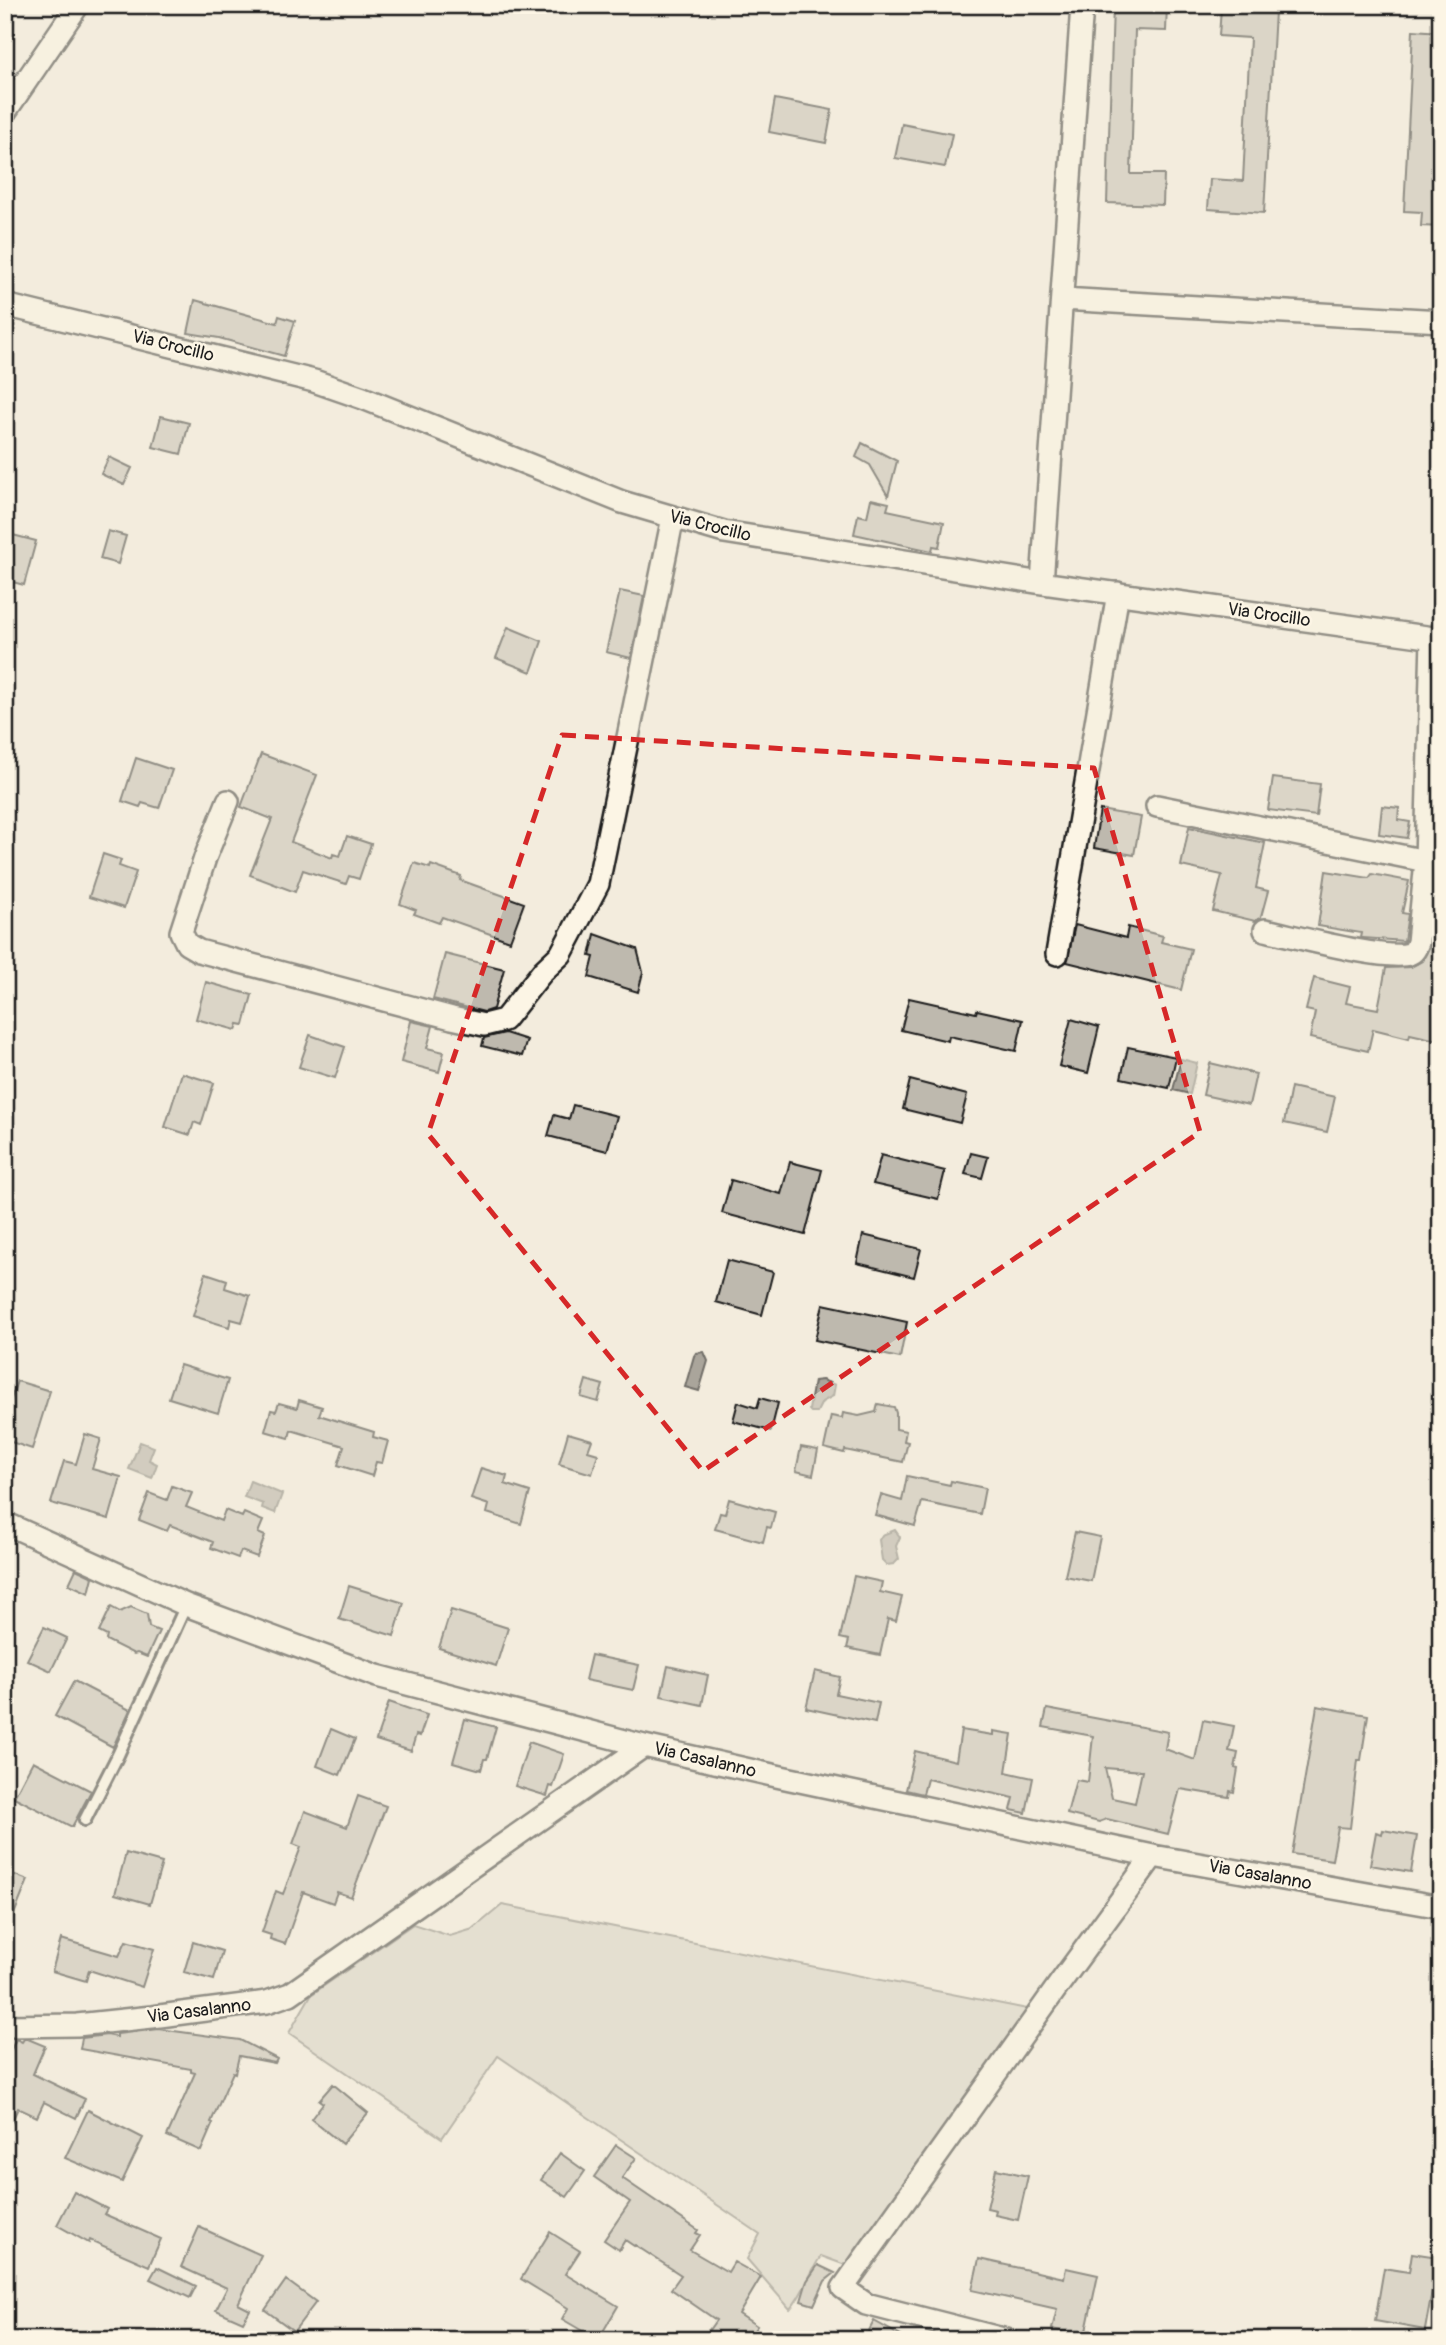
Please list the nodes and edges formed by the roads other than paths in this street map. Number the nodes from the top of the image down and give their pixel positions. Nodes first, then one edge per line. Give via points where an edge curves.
1 (78, 5) edge
2 (1082, 5) edge
3 (5, 112) edge
4 (1062, 299) junction
5 (5, 305) edge
6 (1441, 321) edge
7 (673, 517) junction
8 (1042, 583) junction
9 (1118, 593) junction
10 (1436, 639) edge
11 (228, 801) dead end
12 (1157, 806) dead end
13 (1426, 861) junction
14 (1265, 930) dead end
15 (1057, 954) dead end
16 (5, 1522) edge
17 (186, 1605) junction
18 (644, 1746) junction
19 (85, 1820) dead end
20 (1153, 1856) junction
21 (1441, 1907) edge
22 (38, 2025) junction
23 (5, 2026) edge
24 (5, 2041) edge
25 (1006, 2340) edge

1 - 3 street
2 - 4 street
4 - 6 street
4 - 8 street
5 - 7 street, Via Crocillo via 314,381 622,502
7 - 8 street, Via Crocillo via 724,532
7 - 11 street via 598,884 561,954 504,1020 484,1025 452,1018 199,951 187,944 181,932
8 - 9 street, Via Crocillo
9 - 10 street, Via Crocillo
9 - 15 street
10 - 13 street
12 - 13 street
13 - 14 street via 1418,942 1409,954 1385,955
16 - 17 street
17 - 18 street via 377,1676
17 - 19 lane
18 - 20 street, Via Casalanno
18 - 22 street, Via Casalanno via 290,1994 267,2002 152,2017
20 - 21 street, Via Casalanno
20 - 25 street via 843,2288 866,2304
22 - 23 street, Via Casalanno
22 - 24 street

